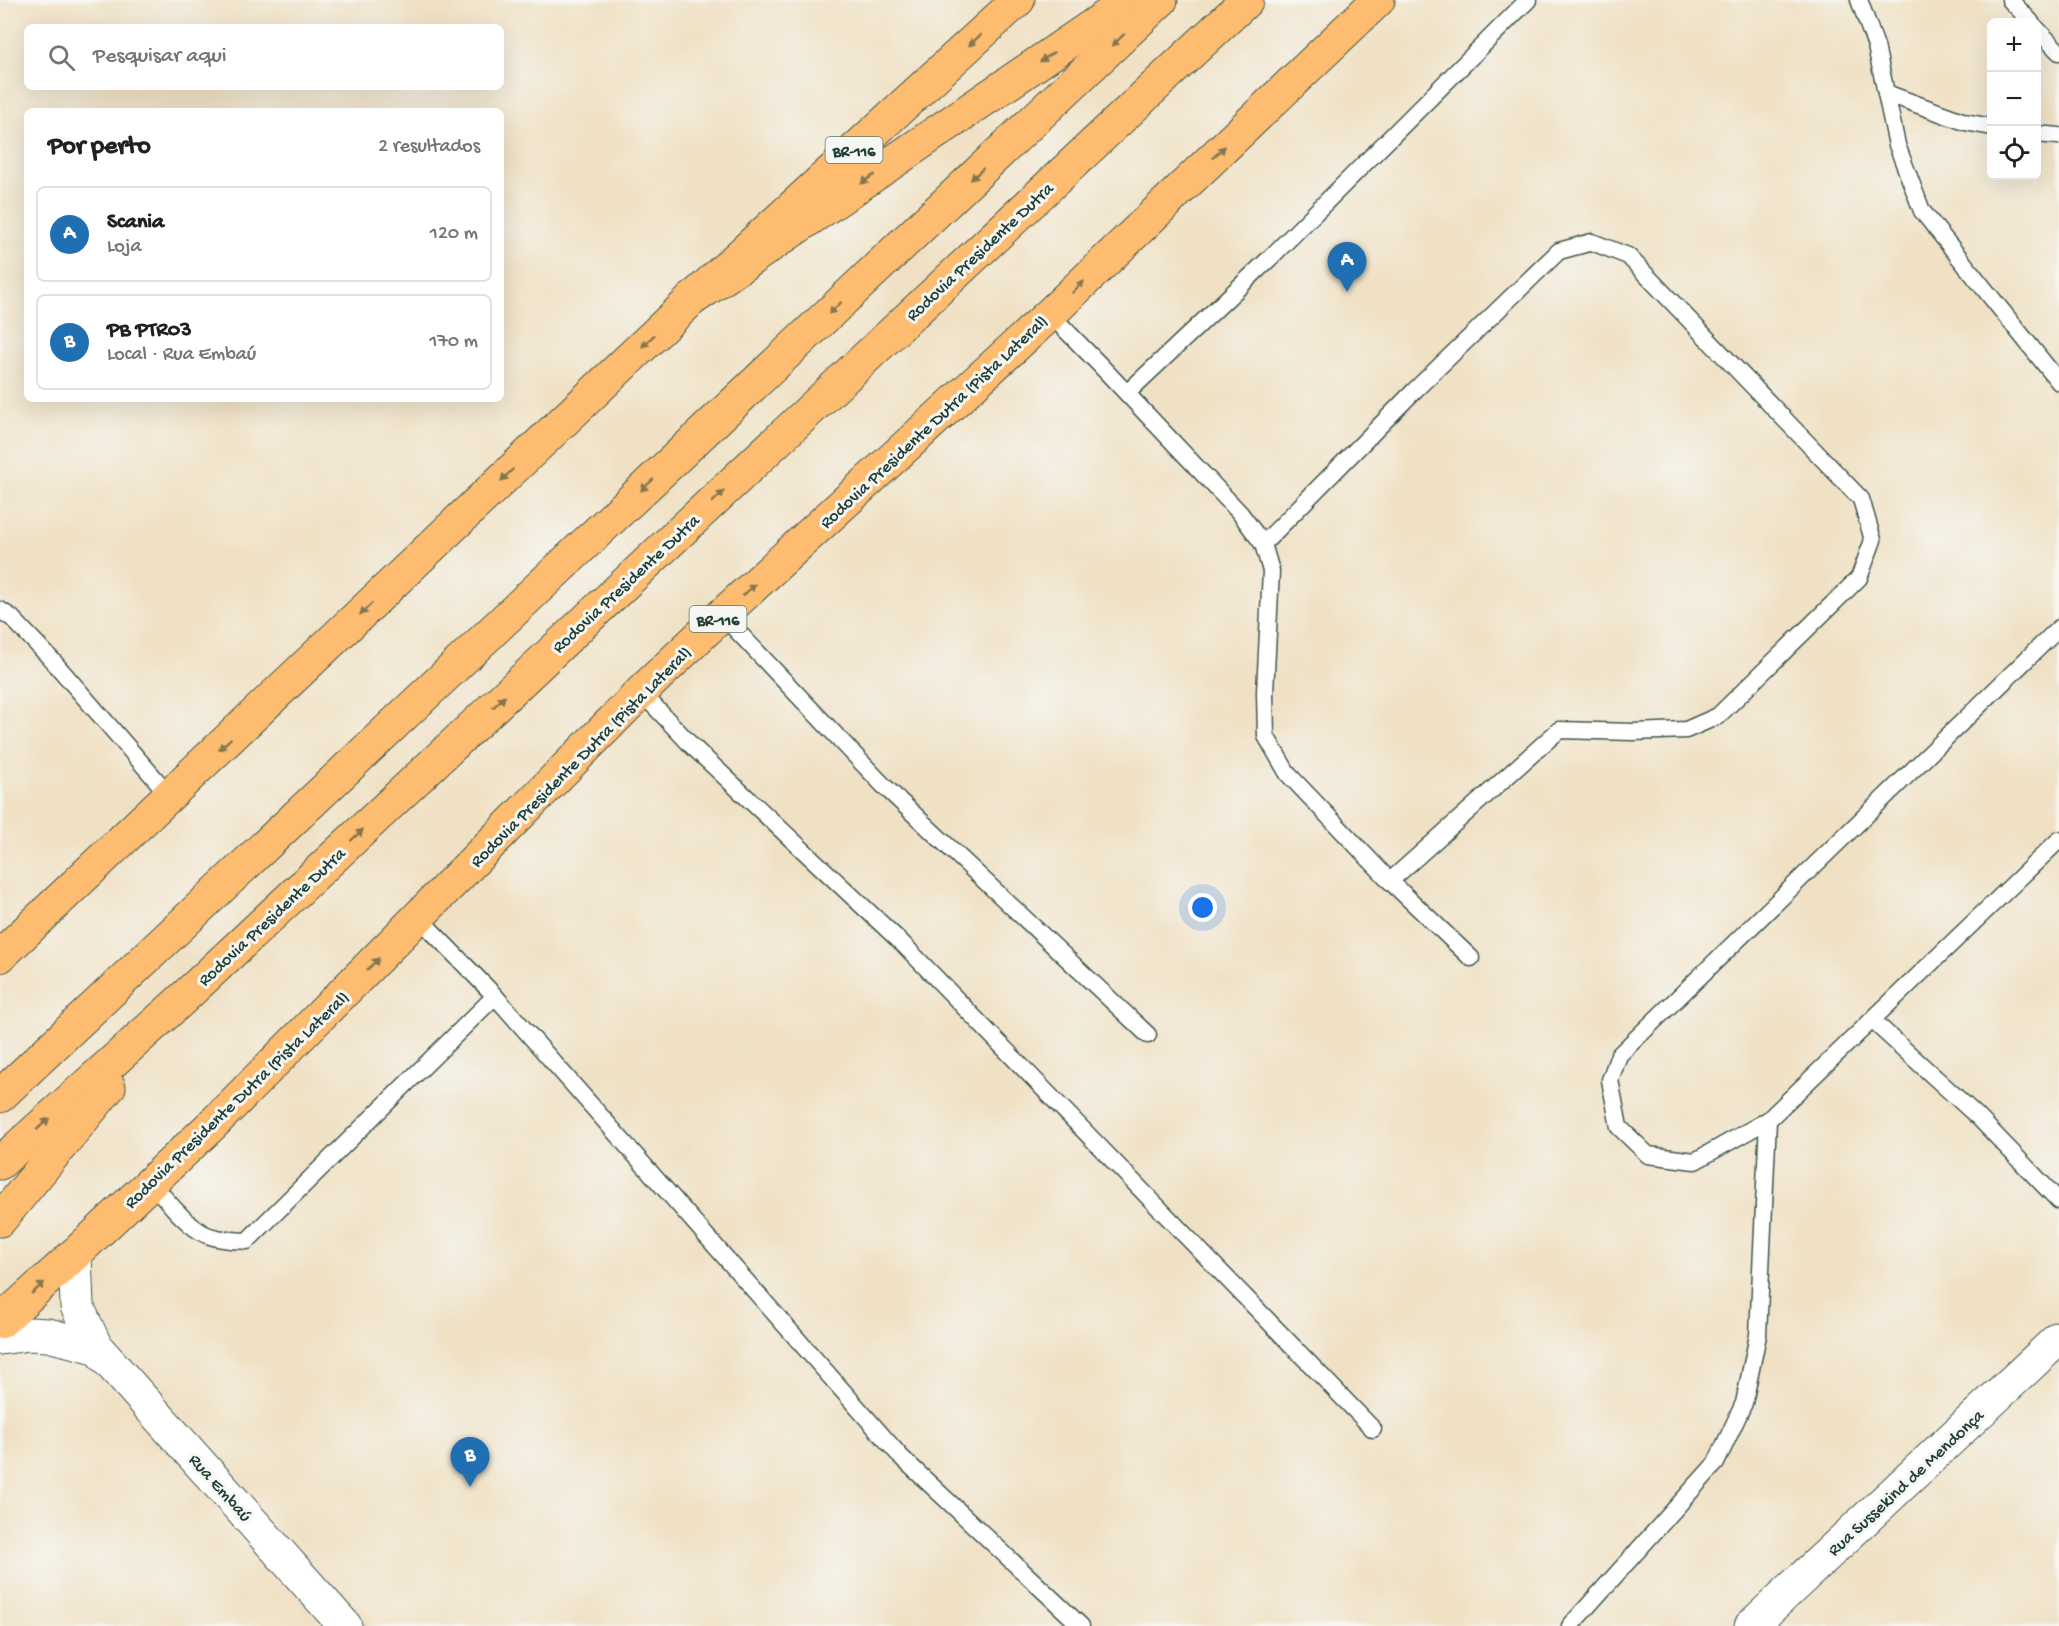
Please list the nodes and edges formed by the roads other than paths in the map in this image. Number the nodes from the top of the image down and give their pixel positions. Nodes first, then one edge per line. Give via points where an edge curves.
1 (1018, 0) edge
2 (1130, 0) edge
3 (1161, 0) edge
4 (1247, 0) edge
5 (1378, 0) edge
6 (1528, 0) edge
7 (1858, 0) edge
8 (2010, 0) edge
9 (2027, 18) edge
10 (2041, 32) edge
11 (2059, 52) edge
12 (1886, 93) junction
13 (1987, 126) edge
14 (2041, 134) edge
15 (2059, 136) edge
16 (691, 300) junction
17 (1050, 314) junction
18 (2059, 382) edge
19 (1127, 393) junction
20 (1263, 544) junction
21 (0, 610) edge
22 (722, 615) junction
23 (2059, 628) edge
24 (641, 692) junction
25 (170, 796) junction
26 (2059, 840) edge
27 (1390, 881) junction
28 (419, 918) junction
29 (0, 956) edge
30 (1471, 958) dead end
31 (495, 996) junction
32 (178, 1003) junction
33 (1872, 1020) junction
34 (1148, 1035) dead end
35 (0, 1096) edge
36 (1768, 1120) junction
37 (0, 1163) edge
38 (152, 1182) junction
39 (2059, 1201) edge
40 (0, 1220) edge
41 (75, 1254) junction
42 (0, 1322) edge
43 (0, 1338) edge
44 (2059, 1338) edge
45 (96, 1347) junction
46 (1372, 1429) dead end
47 (345, 1626) edge
48 (1081, 1626) edge
49 (1570, 1626) edge
50 (1750, 1626) edge

1 -> 16 highway, BR-116
2 -> 16 highway
3 -> 35 highway
32 -> 4 highway, Rodovia Presidente Dutra
17 -> 5 highway, Rodovia Presidente Dutra (Pista Lateral) / BR-116
6 - 19 lane via 1270,258
7 - 12 lane via 1876,46
8 - 9 lane
10 - 11 lane
12 - 13 lane
12 - 18 lane via 1898,145 1922,211
14 - 15 lane
16 -> 25 highway, BR-116
17 - 19 lane
22 -> 17 highway, Rodovia Presidente Dutra (Pista Lateral) / BR-116
19 - 20 lane via 1240,513
20 - 27 lane via 1271,571 1266,736 1288,774
20 - 27 lane via 1558,251 1592,242 1628,256 1860,500 1874,540 1859,578 1718,716 1686,730 1559,730
21 - 25 lane via 53,661
22 - 24 highway, Rodovia Presidente Dutra (Pista Lateral) / BR-116
22 - 34 lane via 883,785
23 - 36 lane via 1619,1055 1610,1080 1619,1127 1648,1155 1695,1161
24 - 28 highway, Rodovia Presidente Dutra (Pista Lateral) / BR-116
24 - 46 lane via 700,753 904,945
25 - 29 highway, BR-116
26 - 33 lane
27 - 30 lane
28 - 31 lane
38 -> 28 highway, Rodovia Presidente Dutra (Pista Lateral) / BR-116
31 - 38 lane via 247,1241 201,1233
31 - 48 lane via 901,1457
37 -> 32 highway, Rodovia Presidente Dutra
32 - 40 highway
33 - 36 lane
33 - 39 lane via 1977,1116
36 - 49 lane via 1758,1335 1744,1403 1716,1463
38 - 41 highway, Rodovia Presidente Dutra (Pista Lateral) / BR-116
42 -> 41 highway, Rodovia Presidente Dutra (Pista Lateral) / BR-116
41 - 45 street, Rua Embaú via 77,1306
43 - 45 street via 48,1335
44 - 50 street, Rua Sussekind de Mendonça
45 - 47 street, Rua Embaú

